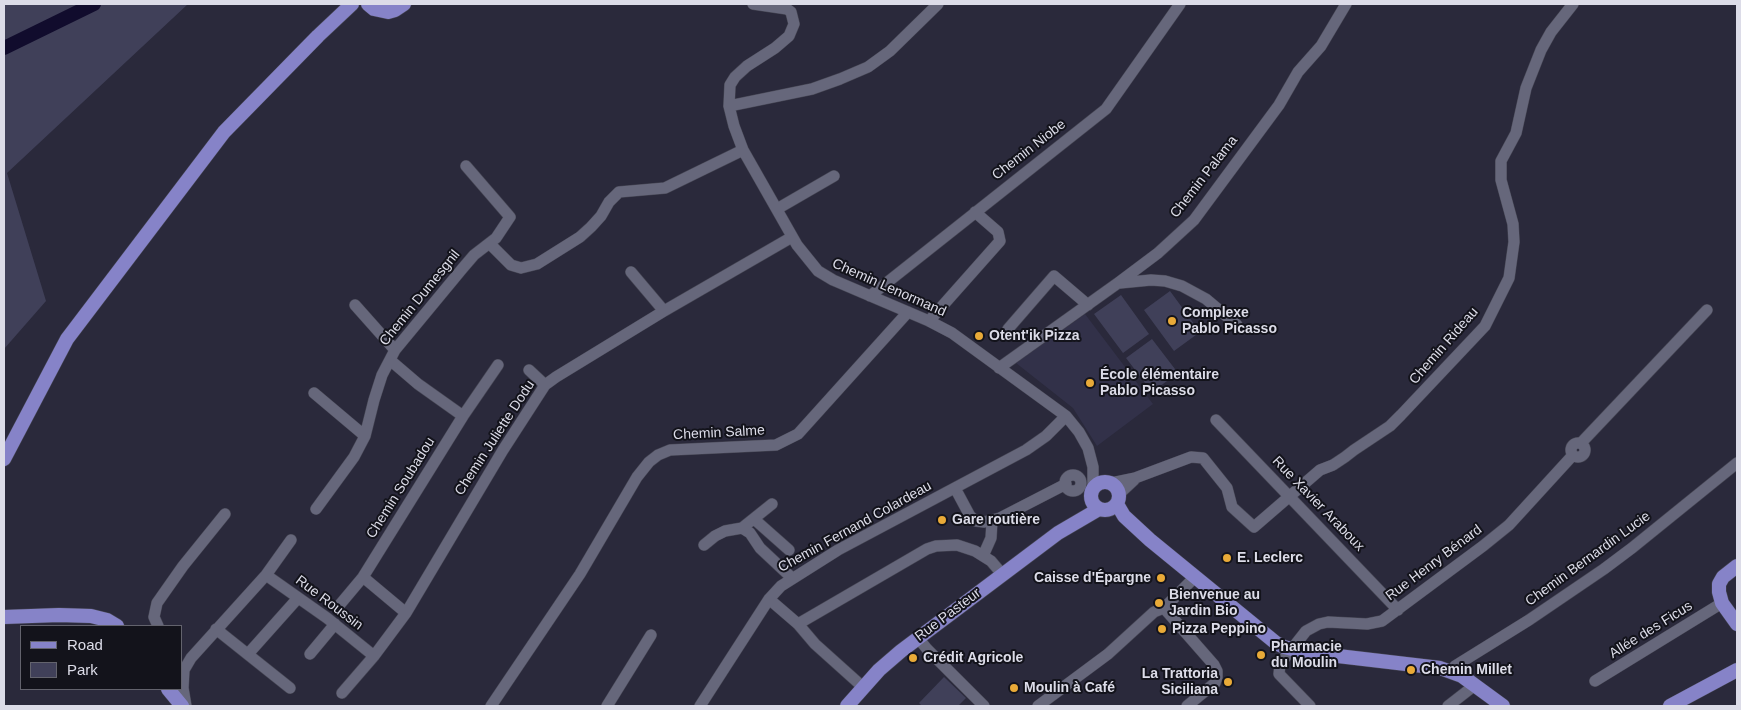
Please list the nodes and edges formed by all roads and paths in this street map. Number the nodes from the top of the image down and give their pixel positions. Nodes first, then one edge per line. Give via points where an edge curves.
1 (352, 4) edge
2 (368, 4) edge
3 (404, 4) edge
4 (753, 4) edge
5 (938, 4) edge
6 (1180, 4) edge
7 (1346, 4) edge
8 (1573, 4) edge
9 (342, 14) junction
10 (729, 106) junction
11 (743, 150) junction
12 (466, 166) dead end
13 (834, 176) dead end
14 (777, 209) junction
15 (975, 212) junction
16 (792, 237) junction
17 (490, 244) junction
18 (1142, 265) junction
19 (631, 272) dead end
20 (1151, 280) junction
21 (1118, 283) junction
22 (870, 296) junction
23 (355, 305) dead end
24 (1088, 305) junction
25 (1707, 310) dead end
26 (664, 311) junction
27 (908, 312) junction
28 (928, 321) junction
29 (1237, 325) dead end
30 (1008, 329) dead end
31 (392, 355) junction
32 (498, 365) dead end
33 (999, 368) junction
34 (529, 370) dead end
35 (545, 385) junction
36 (314, 393) dead end
37 (463, 416) junction
38 (1066, 416) junction
39 (1216, 420) dead end
40 (365, 436) junction
41 (4, 458) edge
42 (1737, 463) edge
43 (1066, 484) dead end
44 (955, 488) junction
45 (1290, 496) junction
46 (1108, 498) junction
47 (772, 504) dead end
48 (316, 509) dead end
49 (226, 514) dead end
50 (754, 519) junction
51 (992, 521) junction
52 (742, 528) junction
53 (291, 540) dead end
54 (704, 545) dead end
55 (789, 550) dead end
56 (983, 556) junction
57 (1737, 566) edge
58 (1002, 574) junction
59 (266, 575) junction
60 (363, 577) junction
61 (1195, 577) junction
62 (792, 578) junction
63 (298, 598) junction
64 (769, 599) junction
65 (1722, 604) junction
66 (336, 608) dead end
67 (1164, 608) junction
68 (1398, 610) junction
69 (406, 613) junction
70 (4, 617) edge
71 (335, 624) junction
72 (798, 624) junction
73 (1737, 624) edge
74 (115, 625) edge
75 (158, 625) edge
76 (216, 628) junction
77 (651, 635) dead end
78 (918, 638) junction
79 (1292, 650) junction
80 (248, 654) junction
81 (310, 654) dead end
82 (374, 656) junction
83 (1737, 670) edge
84 (1452, 672) junction
85 (1595, 682) dead end
86 (1474, 685) junction
87 (290, 688) dead end
88 (864, 688) junction
89 (169, 690) edge
90 (342, 693) dead end
91 (184, 706) edge
92 (491, 706) edge
93 (607, 706) edge
94 (700, 706) edge
95 (847, 706) edge
96 (984, 706) edge
97 (1038, 706) edge
98 (1187, 706) edge
99 (1310, 706) edge
100 (1448, 706) edge
101 (1503, 706) edge
102 (1670, 706) edge

1 - 9 main road
2 - 3 main road via 381,12 395,10
2 - 9 main road
4 - 10 street, Chemin Lenormand via 787,9 794,24 789,36 735,77 730,85
5 - 10 street via 890,51 868,67 812,89
6 - 15 street, Chemin Niobe via 1106,109
7 - 18 street, Chemin Palama via 1321,46 1298,72 1279,105 1194,220
8 - 45 street, Chemin Rideau via 1541,50 1526,88 1516,133 1501,161 1501,180 1513,224 1514,242 1509,278 1490,318 1390,426 1320,470
9 - 41 main road via 224,132 67,339
10 - 11 street, Chemin Lenormand
11 - 14 street, Chemin Lenormand
11 - 17 street via 665,188 619,192 580,237 537,264 521,268 511,266
12 - 17 street, Chemin Dumesgnil via 510,216
13 - 14 street
14 - 16 street, Chemin Lenormand
15 - 22 street, Chemin Niobe
15 - 28 street via 998,232 1000,241
16 - 22 street, Chemin Lenormand via 818,272
16 - 26 street, Chemin Juliette Dodu
17 - 31 street, Chemin Dumesgnil via 474,255
18 - 20 street
18 - 21 street, Chemin Palama
19 - 26 street
20 - 21 street
20 - 29 street via 1182,286 1206,299
21 - 24 street, Chemin Palama
22 - 27 street, Chemin Lenormand
23 - 31 street
24 - 30 street via 1054,276
24 - 33 street, Chemin Palama
25 - 68 street, Rue Henry Bénard via 1581,443 1585,448 1584,455 1573,455 1510,525
26 - 35 street, Chemin Juliette Dodu
27 - 28 street, Chemin Lenormand
27 - 92 street, Chemin Salme via 798,434 776,445 670,450 649,462 580,574
28 - 33 street, Chemin Lenormand via 952,333
31 - 37 street via 418,384
31 - 40 street, Chemin Dumesgnil via 382,375
32 - 37 street, Chemin Soubadou
33 - 38 street, Chemin Lenormand
34 - 35 street
35 - 69 street, Chemin Juliette Dodu via 502,450
36 - 40 street
37 - 60 street, Chemin Soubadou
38 - 44 street, Chemin Fernand Colardeau via 1036,444
38 - 46 street, Chemin Lenormand via 1088,448
39 - 45 street, Rue Xavier Araboux
40 - 48 street, Chemin Dumesgnil via 354,457
42 - 84 street, Chemin Bernardin Lucie via 1604,569 1455,666
43 - 51 street
44 - 51 street via 970,516 976,521
44 - 62 street, Chemin Fernand Colardeau
45 - 46 street, Chemin Rideau via 1254,527 1232,507 1227,488 1203,458 1192,457 1135,478
45 - 68 street, Rue Xavier Araboux
46 - 58 main road, Rue Pasteur
46 - 61 main road
47 - 50 street
49 - 75 street via 157,603 154,617
50 - 52 street
50 - 55 street
51 - 56 street via 991,538
52 - 54 street via 715,536
52 - 62 street
53 - 59 street
56 - 58 street
56 - 72 street via 957,545 927,549
57 - 65 main road via 1719,584
58 - 78 main road, Rue Pasteur
59 - 63 street, Rue Roussin
59 - 76 street
60 - 66 street, Chemin Soubadou
60 - 69 street
61 - 67 street
61 - 79 main road via 1262,633
62 - 64 street, Chemin Fernand Colardeau
63 - 71 street, Rue Roussin
63 - 80 street
64 - 72 street
64 - 94 street, Chemin Fernand Colardeau
65 - 73 main road
65 - 85 street, Allée des Ficus
67 - 97 street via 1154,612 1108,654
67 - 98 street via 1217,671 1214,683
68 - 79 street, Rue Henry Bénard via 1372,624 1319,624 1306,631
69 - 82 street, Chemin Juliette Dodu
70 - 74 main road via 91,616
71 - 81 street
71 - 82 street, Rue Roussin
72 - 88 street via 815,644
76 - 80 street
76 - 91 street via 184,670
77 - 93 street
78 - 88 main road, Rue Pasteur via 879,670
78 - 96 street
79 - 84 main road via 1416,664
79 - 99 street, Rue Henry Bénard via 1280,664 1279,674
80 - 87 street
82 - 90 street, Chemin Juliette Dodu
83 - 102 main road
84 - 86 main road
86 - 100 street
86 - 101 main road
88 - 95 main road, Rue Pasteur
89 - 91 main road

